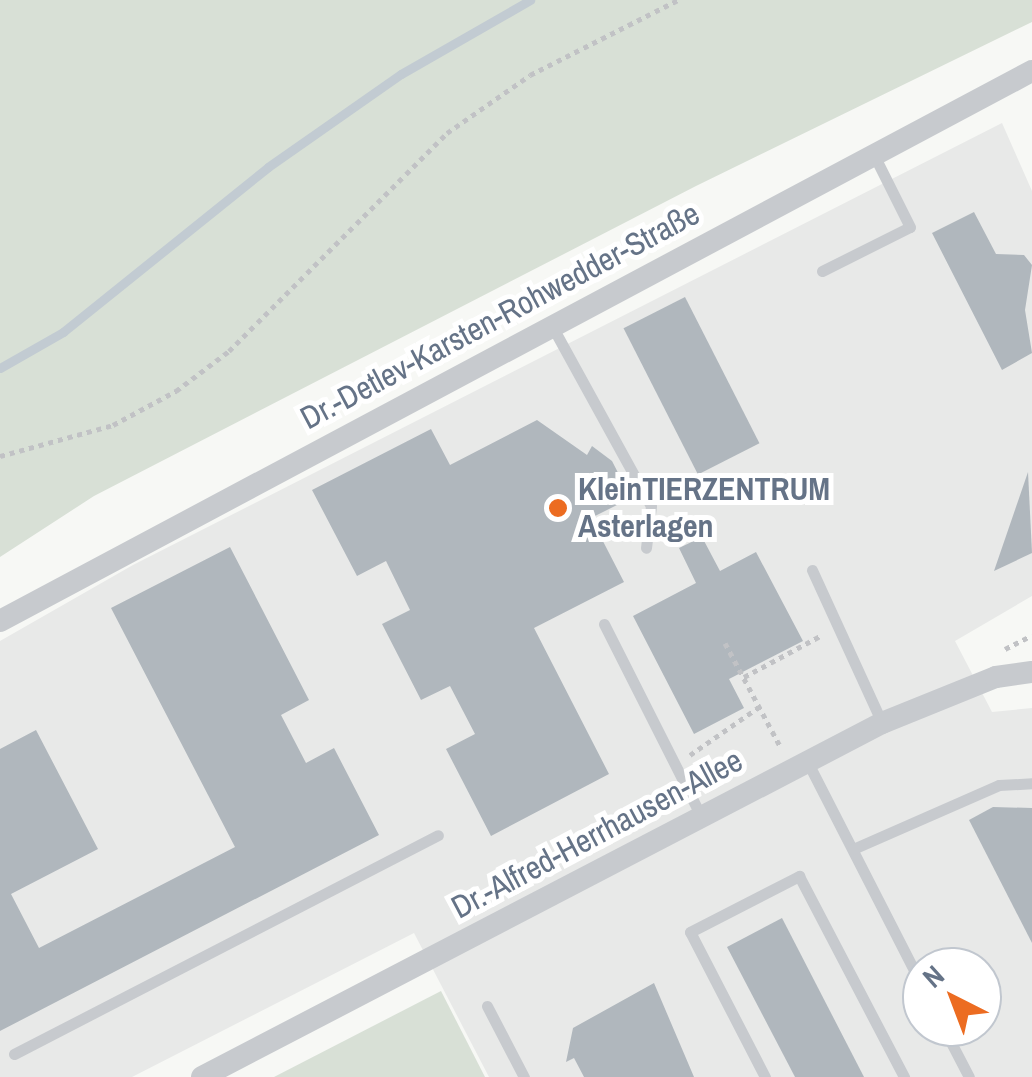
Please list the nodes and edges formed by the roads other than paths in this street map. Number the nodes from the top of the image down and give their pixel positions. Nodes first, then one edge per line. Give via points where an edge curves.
1 (1032, 71) edge
2 (874, 155) junction
3 (822, 271) dead end
4 (552, 326) junction
5 (646, 548) dead end
6 (812, 570) dead end
7 (0, 620) edge
8 (604, 624) dead end
9 (1032, 672) edge
10 (882, 723) junction
11 (799, 765) junction
12 (1032, 783) edge
13 (701, 816) junction
14 (438, 835) dead end
15 (853, 849) junction
16 (902, 947) edge
17 (488, 1006) dead end
18 (953, 1047) edge
19 (14, 1054) dead end
20 (202, 1077) edge
21 (524, 1077) edge
22 (764, 1077) edge
23 (904, 1077) edge
24 (968, 1077) edge

1 - 2 street, Dr.-Detlev-Karsten-Rohwedder-Straße
2 - 3 lane via 910,227
2 - 4 street, Dr.-Detlev-Karsten-Rohwedder-Straße
4 - 5 lane via 651,506
4 - 7 street, Dr.-Detlev-Karsten-Rohwedder-Straße
6 - 10 lane
8 - 13 lane
9 - 10 street, Dr.-Alfred-Herrhausen-Allee via 996,677
10 - 11 street, Dr.-Alfred-Herrhausen-Allee
11 - 13 street, Dr.-Alfred-Herrhausen-Allee
11 - 15 lane
12 - 15 lane via 999,785
13 - 20 street, Dr.-Alfred-Herrhausen-Allee
14 - 19 lane
15 - 16 lane
17 - 21 lane
18 - 24 lane
22 - 23 lane via 690,932 799,876

